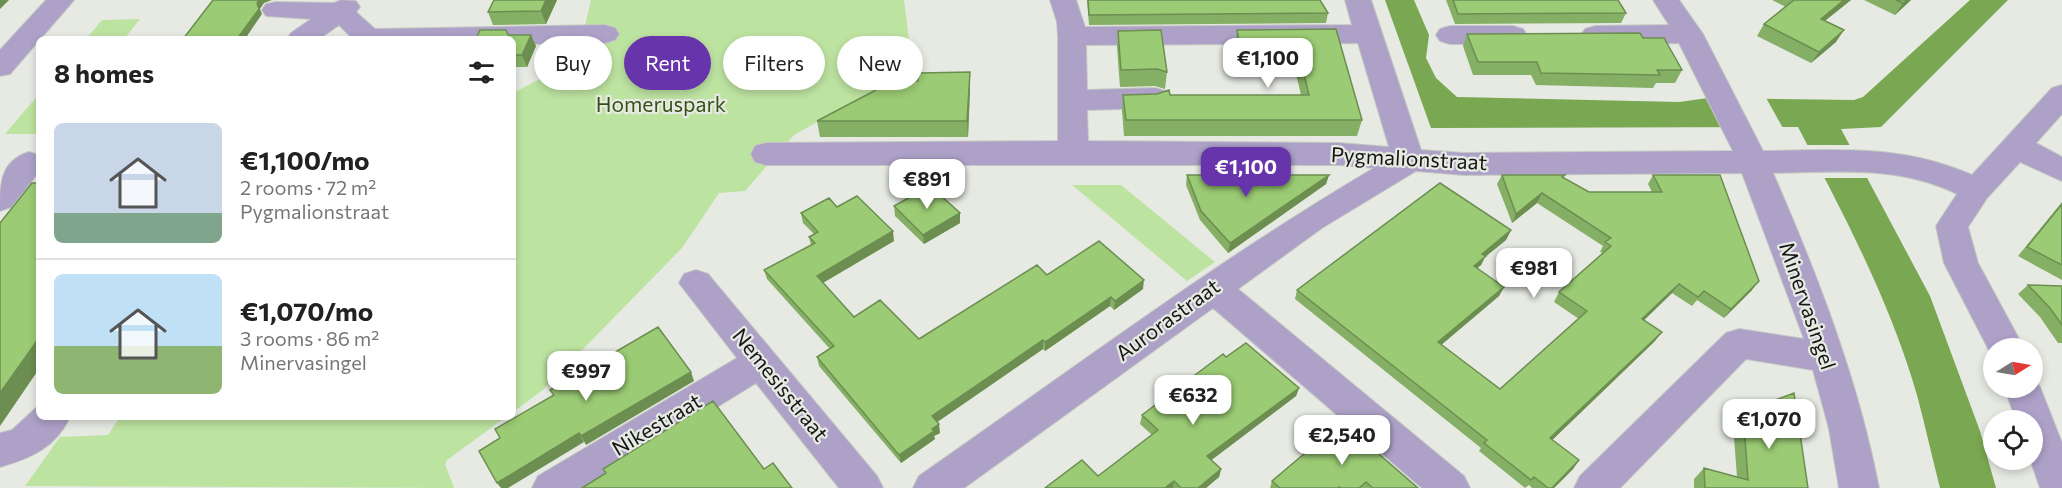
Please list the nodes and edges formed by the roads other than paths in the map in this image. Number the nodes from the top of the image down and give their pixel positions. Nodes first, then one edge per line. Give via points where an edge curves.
1 (61, 0) edge
2 (1063, 0) edge
3 (1358, 0) edge
4 (1666, 0) edge
5 (348, 5) edge
6 (276, 10) dead end
7 (605, 34) dead end
8 (1370, 34) junction
9 (1689, 34) junction
10 (1450, 35) dead end
11 (1534, 35) edge
12 (1570, 35) edge
13 (305, 36) edge
14 (367, 36) edge
15 (486, 36) edge
16 (1072, 36) junction
17 (0, 67) edge
18 (2062, 95) edge
19 (1155, 98) edge
20 (1073, 100) junction
21 (2015, 146) junction
22 (1072, 152) junction
23 (766, 154) dead end
24 (1409, 161) junction
25 (1755, 162) junction
26 (23, 163) edge
27 (2062, 170) edge
28 (1976, 190) junction
29 (0, 199) edge
30 (696, 283) dead end
31 (1213, 288) junction
32 (2001, 338) edge
33 (1827, 358) junction
34 (761, 362) junction
35 (2026, 398) edge
36 (48, 420) edge
37 (0, 450) edge
38 (552, 488) edge
39 (863, 488) edge
40 (933, 488) edge
41 (1450, 488) edge
42 (1594, 488) edge
43 (1858, 488) edge
44 (2060, 488) edge

1 - 17 street
2 - 16 street
3 - 8 street
4 - 9 street, Minervasingel
5 - 6 street
5 - 13 street
5 - 14 street
7 - 15 street
8 - 16 street
8 - 24 street
9 - 12 street
9 - 25 street, Minervasingel
10 - 11 street
16 - 20 street
18 - 21 street
19 - 20 street
20 - 22 street
21 - 27 street
21 - 28 street
22 - 23 street, Pygmalionstraat
22 - 24 street, Pygmalionstraat via 1339,154
24 - 25 street, Pygmalionstraat
24 - 31 street, Aurorastraat via 1311,220
25 - 28 street, Pygmalionstraat via 1904,162 1938,172
25 - 33 street, Minervasingel
26 - 29 street
28 - 32 street via 1952,226 1961,263
30 - 34 street, Nemesisstraat
31 - 40 street, Aurorastraat
31 - 41 street
33 - 42 street via 1739,343
33 - 43 street, Minervasingel
34 - 38 street, Nikestraat
34 - 39 street, Nemesisstraat
35 - 44 street
36 - 37 street via 23,444

